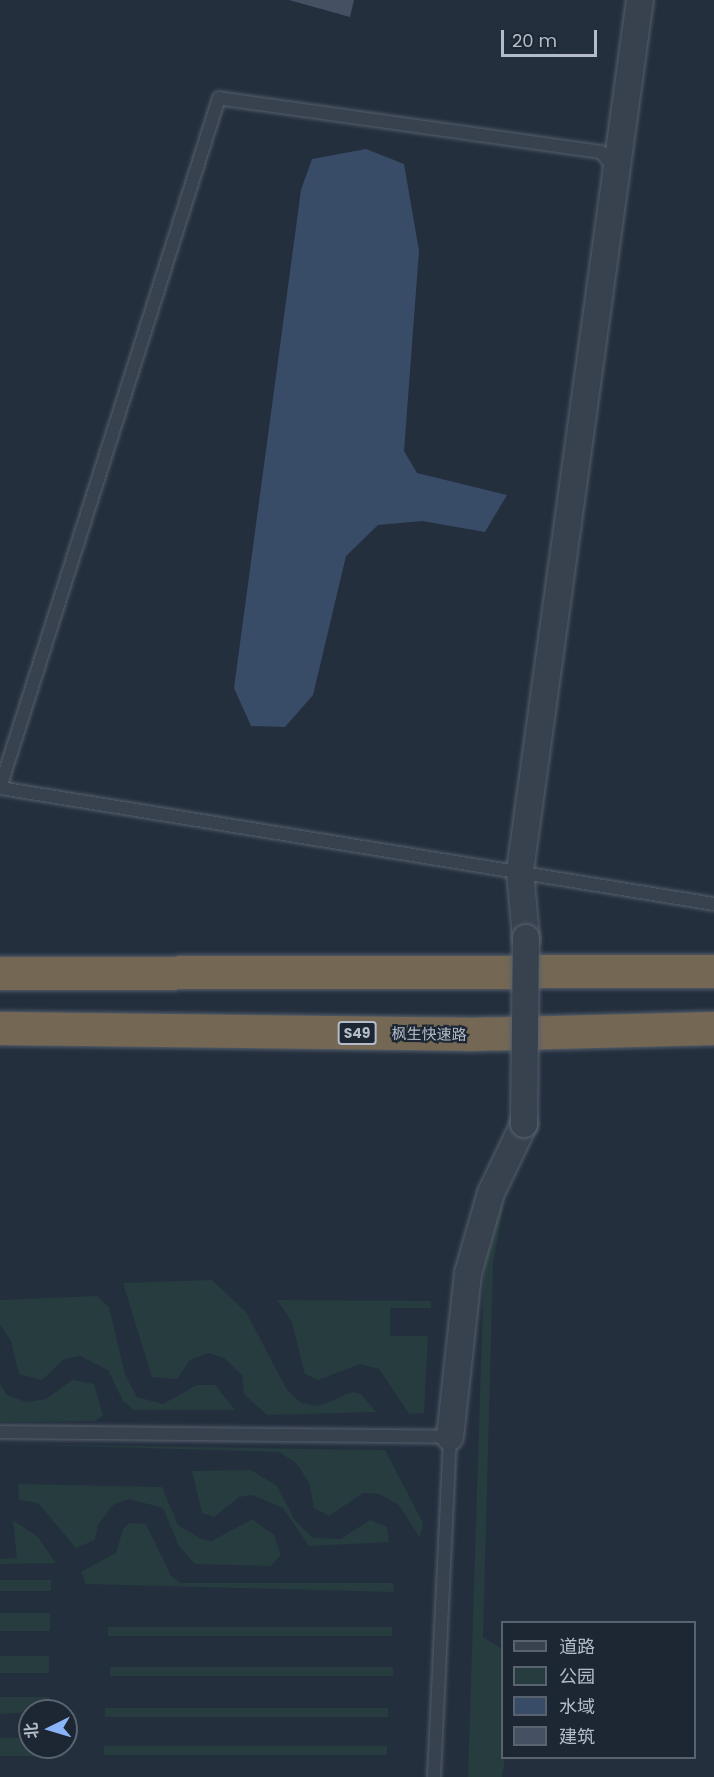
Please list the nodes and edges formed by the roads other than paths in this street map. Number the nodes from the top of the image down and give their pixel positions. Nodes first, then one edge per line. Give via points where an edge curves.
1 (640, 0) edge
2 (616, 171) junction
3 (520, 871) junction
4 (714, 904) edge
5 (714, 971) edge
6 (0, 973) edge
7 (0, 1028) edge
8 (714, 1028) edge
9 (0, 1432) edge
10 (450, 1437) junction
11 (434, 1777) edge

1 - 2 street
2 - 3 street
2 - 3 lane via 601,152 219,99 0,788
3 - 4 lane
3 - 10 street, bridge via 526,938 524,1124 491,1193 468,1273
5 - 6 highway
7 - 8 highway, 枫生快速路 / S49 via 468,1034
9 - 10 lane
10 - 11 lane

